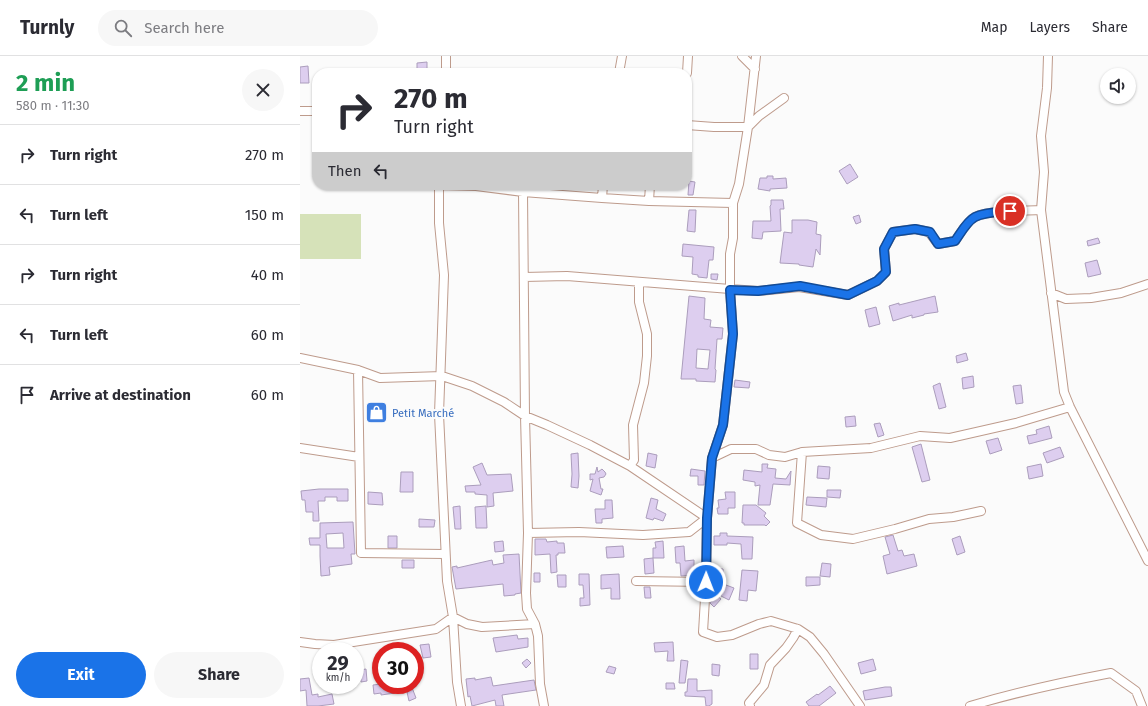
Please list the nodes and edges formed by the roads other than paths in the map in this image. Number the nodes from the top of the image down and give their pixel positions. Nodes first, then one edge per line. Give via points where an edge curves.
1 (446, 56) edge
2 (622, 56) edge
3 (688, 56) edge
4 (742, 56) edge
5 (756, 56) edge
6 (1048, 56) edge
7 (446, 68) edge
8 (620, 68) edge
9 (687, 68) edge
10 (755, 69) junction
11 (784, 98) dead end
12 (300, 111) edge
13 (312, 111) edge
14 (692, 126) edge
15 (748, 127) junction
16 (439, 190) edge
17 (507, 190) edge
18 (603, 190) edge
19 (650, 190) edge
20 (523, 192) junction
21 (602, 198) junction
22 (649, 201) junction
23 (733, 203) junction
24 (1041, 210) junction
25 (524, 277) junction
26 (639, 283) junction
27 (1148, 284) edge
28 (730, 290) junction
29 (1051, 293) junction
30 (300, 358) edge
31 (358, 370) junction
32 (440, 376) junction
33 (1070, 407) junction
34 (525, 416) junction
35 (300, 448) edge
36 (802, 452) junction
37 (359, 456) junction
38 (712, 458) junction
39 (630, 466) junction
40 (981, 511) dead end
41 (707, 518) junction
42 (528, 533) junction
43 (446, 554) junction
44 (1148, 561) edge
45 (636, 581) dead end
46 (706, 582) junction
47 (452, 617) junction
48 (535, 624) junction
49 (798, 629) junction
50 (300, 642) edge
51 (462, 706) edge
52 (544, 706) edge
53 (750, 706) edge
54 (860, 706) edge
55 (970, 706) edge
56 (1142, 706) edge

1 - 7 street
2 - 8 street
3 - 9 street
4 - 10 street
5 - 10 street
6 - 24 street via 1041,136 1044,172
10 - 15 street
11 - 15 street
12 - 13 street
14 - 15 street
15 - 23 street via 739,184
16 - 32 street via 444,275
17 - 20 street
18 - 21 street
19 - 22 street
20 - 21 street
20 - 25 street
21 - 22 street
22 - 23 street
23 - 28 street
24 - 28 street via 995,212 975,217 955,241 938,244 930,232 915,229 893,232 884,249 886,272 877,281 848,295 800,286 758,291
24 - 29 street
25 - 26 street via 567,276
25 - 34 street
26 - 28 street
26 - 39 street via 639,302 647,334 647,356 644,383 633,425 634,460
27 - 29 street via 1121,293 1092,298 1066,299
28 - 38 street via 733,334 730,367 723,425
29 - 33 street via 1064,392
30 - 31 street
31 - 32 street via 380,378
31 - 37 street
32 - 34 street via 472,386
32 - 43 street via 439,414
33 - 36 street via 950,438 920,436 872,448
33 - 44 street
34 - 39 street
34 - 42 street
35 - 37 street
36 - 38 street via 785,457 769,455 756,448 744,448 730,449
36 - 40 street via 797,523 821,535 853,539 929,519
37 - 43 street via 361,553
38 - 41 street
39 - 41 street
41 - 42 street via 689,532 644,535
41 - 46 street
42 - 48 street via 527,610
43 - 47 street via 446,581
45 - 46 street
46 - 49 street via 703,632 717,637 732,635 771,621
47 - 48 street via 466,624 482,627
47 - 50 street via 436,629 334,645
47 - 51 street via 457,682
48 - 52 street
49 - 53 street via 786,648 770,664 764,685 749,703
49 - 54 street via 810,637 824,654
55 - 56 street via 1009,694 1111,673 1136,691

